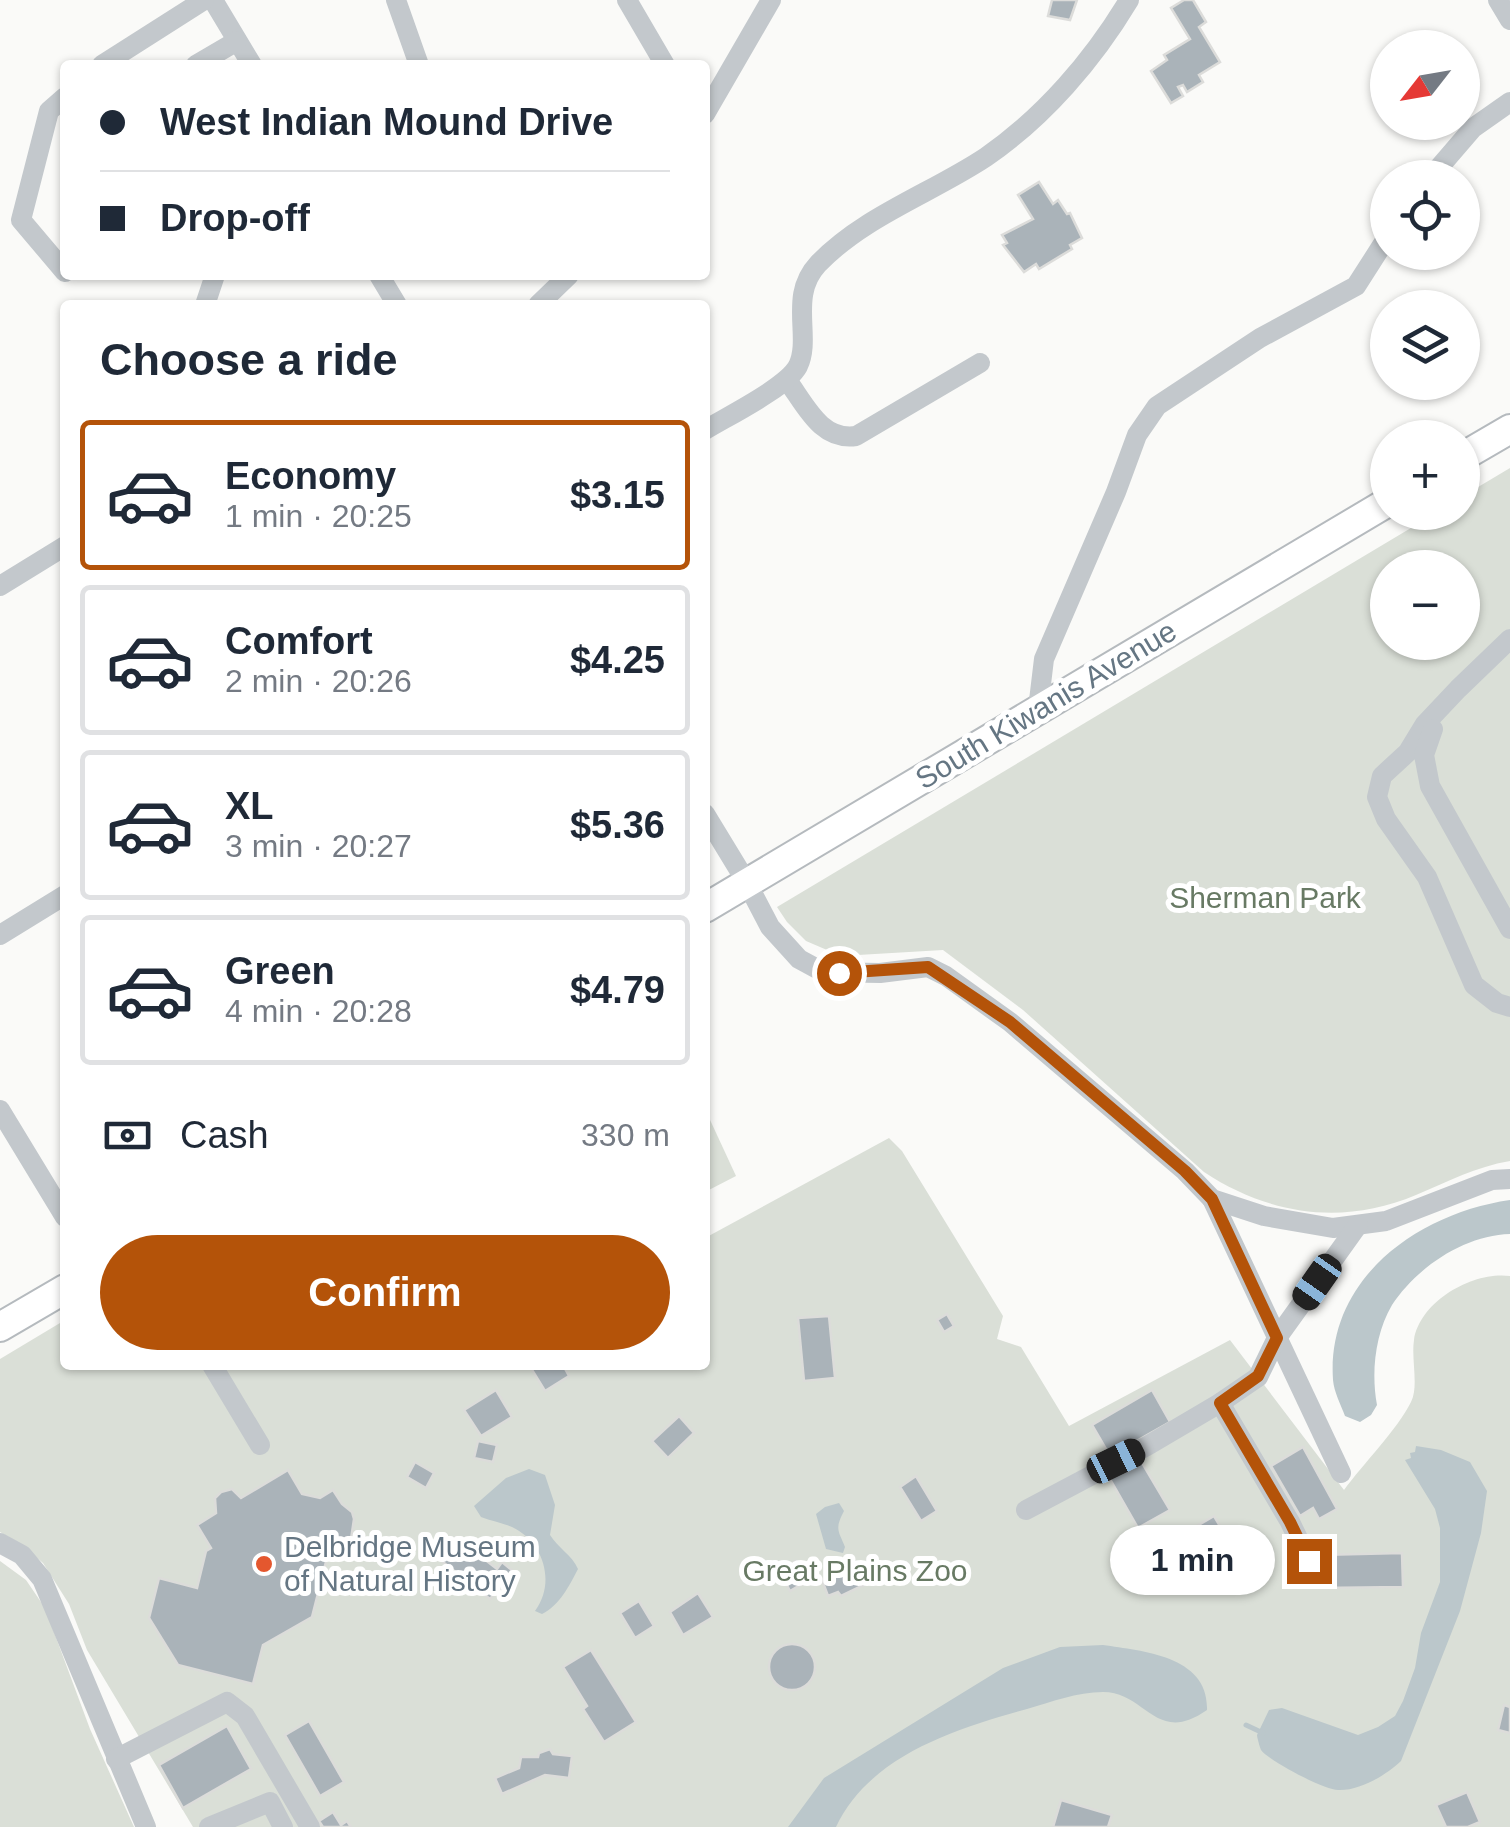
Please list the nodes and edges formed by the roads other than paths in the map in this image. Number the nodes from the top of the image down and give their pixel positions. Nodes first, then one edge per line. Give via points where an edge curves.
1 (204, 0) edge
2 (213, 0) edge
3 (396, 0) edge
4 (627, 0) edge
5 (772, 0) edge
6 (1129, 0) edge
7 (1498, 0) edge
8 (1510, 20) edge
9 (238, 41) junction
10 (110, 60) edge
11 (205, 60) edge
12 (249, 60) edge
13 (416, 60) edge
14 (662, 60) edge
15 (60, 101) edge
16 (1510, 102) edge
17 (710, 105) edge
18 (1445, 160) edge
19 (1370, 264) edge
20 (60, 266) edge
21 (565, 280) edge
22 (543, 300) edge
23 (980, 363) dead end
24 (787, 380) junction
25 (710, 427) edge
26 (1510, 429) edge
27 (1480, 447) edge
28 (1370, 513) edge
29 (60, 549) edge
30 (0, 586) edge
31 (1510, 639) edge
32 (1038, 710) junction
33 (1434, 718) junction
34 (710, 822) edge
35 (747, 883) junction
36 (60, 898) edge
37 (710, 905) edge
38 (1510, 929) edge
39 (0, 935) edge
40 (1510, 1008) edge
41 (0, 1110) edge
42 (1510, 1179) edge
43 (1212, 1199) junction
44 (60, 1210) edge
45 (1358, 1225) junction
46 (60, 1291) edge
47 (0, 1327) edge
48 (1277, 1338) junction
49 (215, 1370) edge
50 (1220, 1403) junction
51 (260, 1445) dead end
52 (1340, 1473) dead end
53 (1026, 1510) dead end
54 (0, 1543) edge
55 (1309, 1561) dead end
56 (116, 1759) junction
57 (146, 1827) edge
58 (209, 1827) edge
59 (283, 1827) edge
60 (310, 1827) edge

1 - 10 street
2 - 9 street
3 - 13 street
4 - 14 street
5 - 17 street
6 - 24 street via 1102,42 1035,117 818,264 805,284 800,359
7 - 8 street
9 - 11 street
9 - 12 street
15 - 20 street via 49,111 21,220
16 - 18 street via 1473,128
19 - 32 street via 1356,286 1260,338 1157,406 1137,435 1044,659
21 - 22 street
23 - 24 street via 842,438 816,421
24 - 25 street
26 - 27 main road
28 - 32 main road, South Kiwanis Avenue
29 - 30 street
31 - 33 street
32 - 35 main road, South Kiwanis Avenue
33 - 38 street via 1424,755 1430,786
33 - 40 street via 1382,776 1378,796 1386,819 1427,877 1474,985
34 - 35 street
35 - 37 main road, South Kiwanis Avenue
35 - 43 street via 782,943 823,972 928,967 976,996
36 - 39 street
41 - 44 street
42 - 45 street via 1386,1222
43 - 45 street via 1264,1216 1333,1228
43 - 48 street
45 - 48 street
46 - 47 main road
48 - 50 street via 1258,1376
48 - 52 street
49 - 51 street
50 - 53 street
50 - 55 street
54 - 56 street via 42,1580
56 - 57 street
56 - 60 street via 228,1702 245,1716
58 - 59 street via 270,1802

